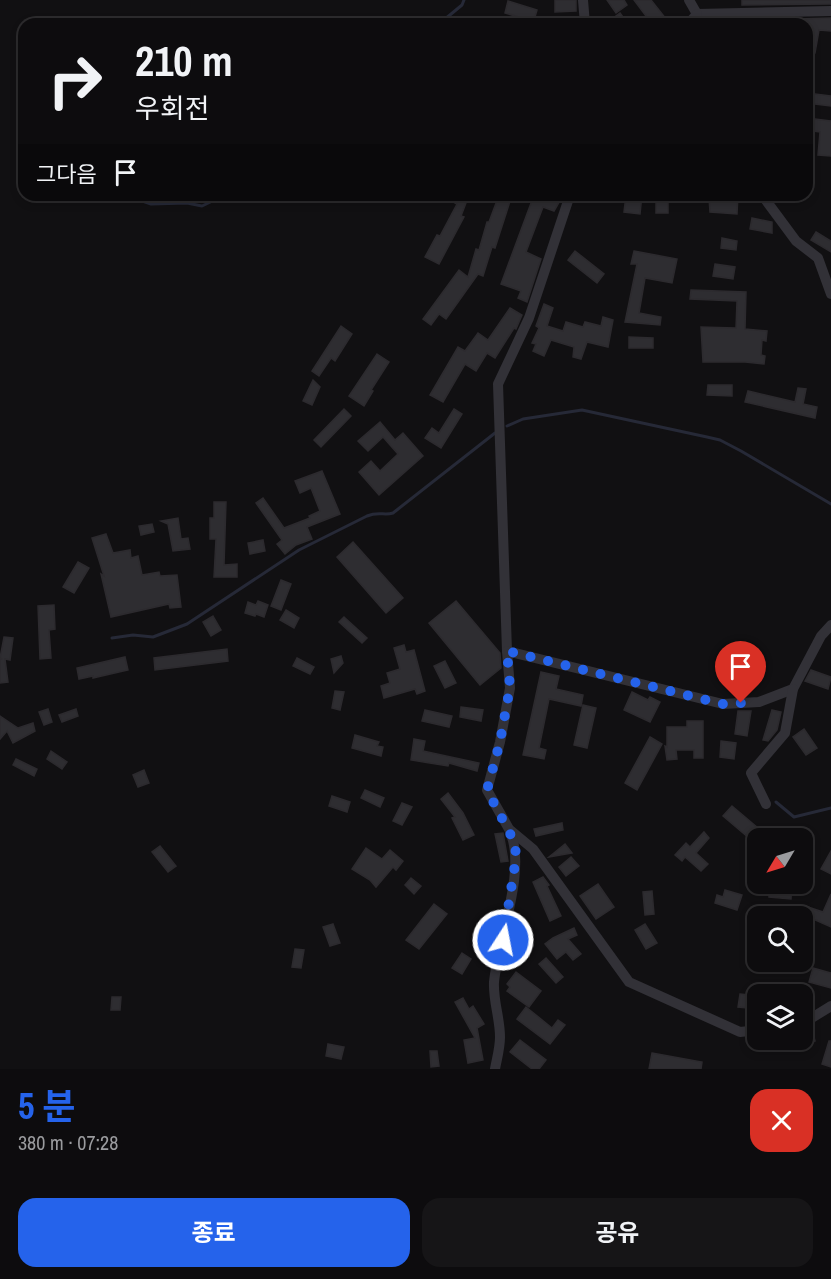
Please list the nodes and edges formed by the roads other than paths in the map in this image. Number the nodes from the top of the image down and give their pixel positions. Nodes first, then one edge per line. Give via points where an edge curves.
1 (583, 0) edge
2 (689, 0) edge
3 (831, 11) edge
4 (697, 14) junction
5 (584, 18) edge
6 (693, 18) edge
7 (754, 18) edge
8 (568, 201) edge
9 (766, 201) edge
10 (831, 294) edge
11 (831, 625) edge
12 (507, 651) junction
13 (794, 689) junction
14 (766, 804) dead end
15 (509, 829) junction
16 (831, 1006) edge
17 (813, 1017) edge
18 (747, 1031) edge
19 (495, 1069) edge

1 - 5 street
2 - 4 street
3 - 7 street
4 - 6 street
4 - 7 street
8 - 12 street via 528,318 498,384
9 - 10 street via 796,241 818,258
11 - 13 street via 821,636
12 - 13 street via 723,704 759,702
12 - 15 street via 510,687 487,790
13 - 14 street via 784,733 752,773
15 - 18 street via 533,849 629,982 740,1032
15 - 19 street via 516,858 494,981 500,1036
16 - 17 street

